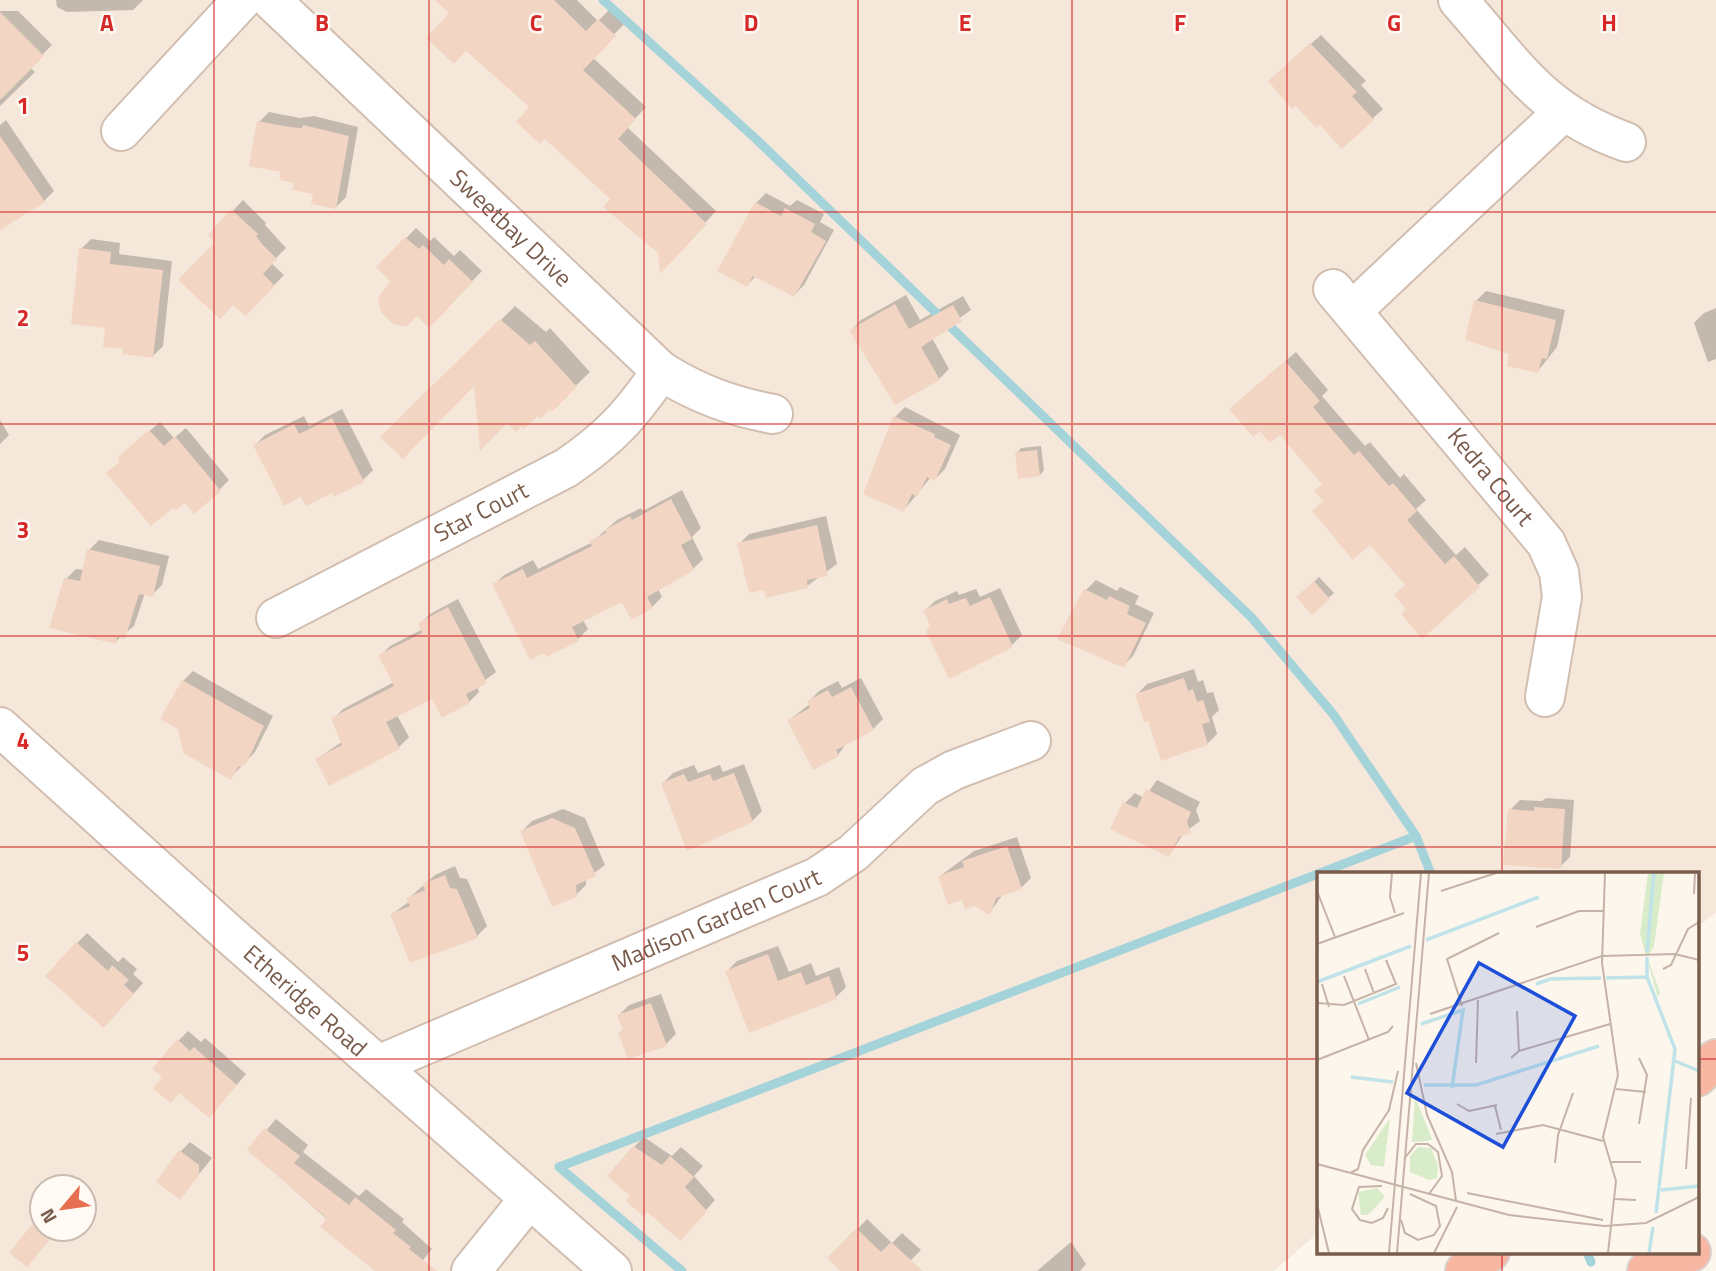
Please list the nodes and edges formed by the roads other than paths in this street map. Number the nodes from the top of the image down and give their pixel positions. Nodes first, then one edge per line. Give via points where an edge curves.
1 (242, 0) edge
2 (271, 0) edge
3 (1458, 0) edge
4 (1563, 112) junction
5 (121, 131) dead end
6 (1626, 142) dead end
7 (661, 371) junction
8 (773, 414) dead end
9 (276, 618) dead end
10 (1545, 697) dead end
11 (0, 727) edge
12 (1031, 741) dead end
13 (1716, 1059) edge
14 (379, 1065) junction
15 (1698, 1076) edge
16 (529, 1199) junction
17 (1716, 1241) edge
18 (1698, 1249) edge
19 (1487, 1254) edge
20 (1686, 1254) edge
21 (471, 1271) edge
22 (612, 1271) edge
23 (1465, 1271) edge
24 (1647, 1271) edge

1 - 5 street
2 - 7 street, Sweetbay Drive
3 - 4 street via 1533,87
4 - 6 street via 1589,129
4 - 10 street, Kedra Court via 1342,300 1546,543 1559,572 1562,597
7 - 8 street, Sweetbay Drive via 695,393
7 - 9 street, Star Court via 635,409 604,442 566,468
11 - 14 street, Etheridge Road
12 - 14 street, Madison Garden Court via 925,786 853,853 817,877
13 - 15 highway
14 - 16 street, Etheridge Road
16 - 21 street
16 - 22 street, Etheridge Road
17 - 18 highway
19 - 23 highway
20 - 24 highway

